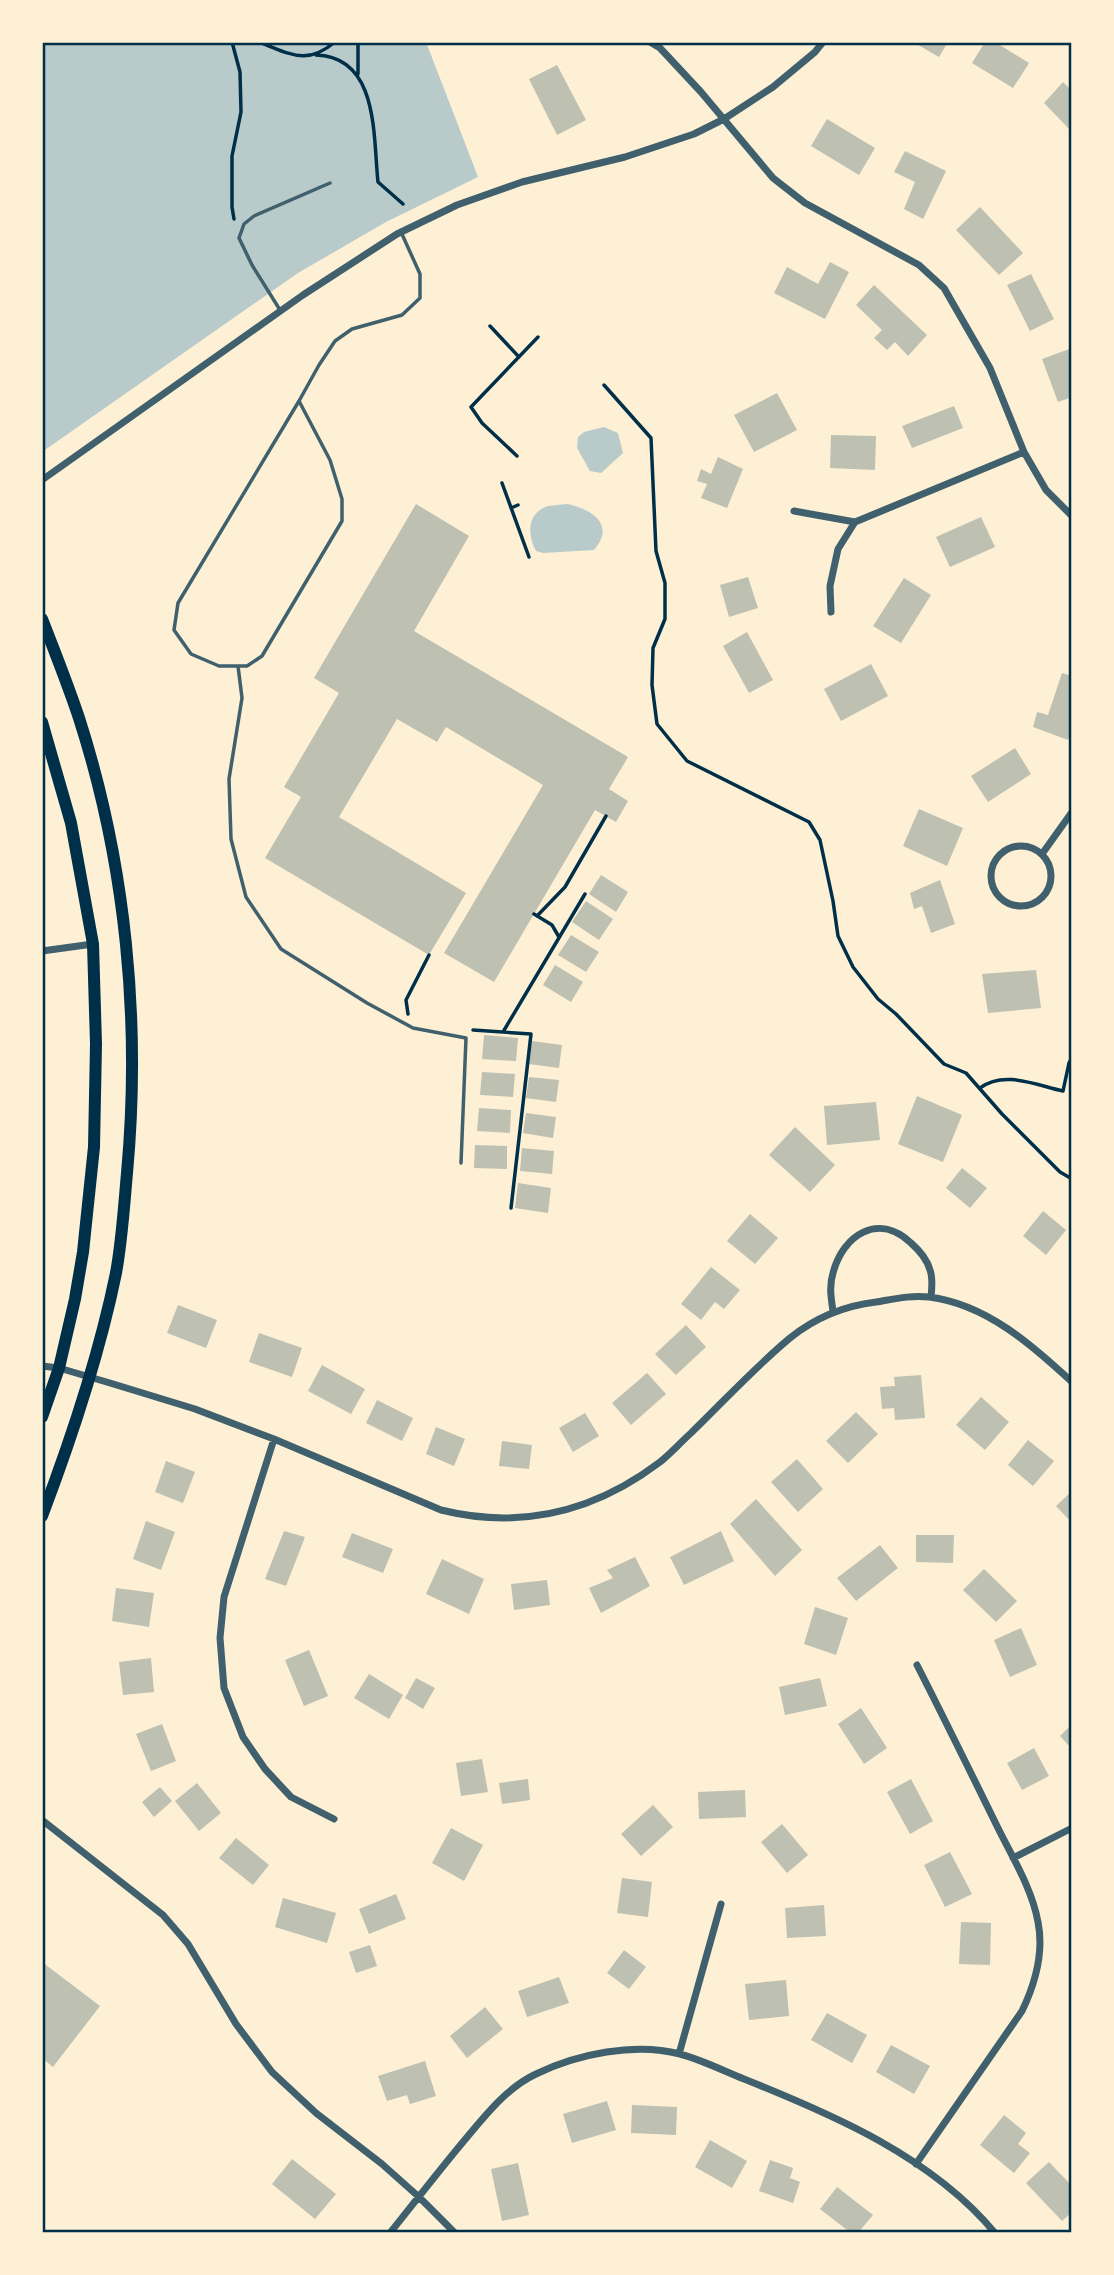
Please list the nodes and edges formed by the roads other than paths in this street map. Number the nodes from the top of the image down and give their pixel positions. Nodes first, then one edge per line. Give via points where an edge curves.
1 (650, 42) edge
2 (824, 42) edge
3 (724, 119) junction
4 (330, 183) dead end
5 (401, 232) junction
6 (280, 311) junction
7 (299, 401) junction
8 (1024, 452) junction
9 (42, 480) edge
10 (794, 511) dead end
11 (1072, 516) edge
12 (855, 522) junction
13 (831, 612) dead end
14 (42, 619) edge
15 (238, 666) junction
16 (42, 722) edge
17 (1072, 812) edge
18 (1042, 854) junction
19 (93, 944) junction
20 (42, 951) edge
21 (461, 1163) dead end
22 (931, 1297) junction
23 (833, 1311) junction
24 (42, 1366) edge
25 (59, 1368) junction
26 (90, 1377) junction
27 (1072, 1382) edge
28 (42, 1417) edge
29 (274, 1439) junction
30 (42, 1516) edge
31 (917, 1665) dead end
32 (334, 1819) dead end
33 (42, 1820) edge
34 (1072, 1828) edge
35 (1013, 1858) junction
36 (721, 1904) dead end
37 (680, 2054) junction
38 (916, 2164) junction
39 (419, 2197) junction
40 (390, 2233) edge
41 (455, 2233) edge
42 (995, 2233) edge

1 - 3 street
2 - 3 street via 773,87
3 - 5 street via 625,157 522,182 457,205
3 - 8 street via 773,178 805,203 919,265 944,288 990,368
4 - 6 lane via 244,224 239,238
5 - 6 street
5 - 7 lane via 420,274 420,298 402,315 352,328 335,341
6 - 9 street
7 - 15 lane via 330,460 342,499 342,521 262,656
7 - 15 lane via 178,603 174,630 191,654 219,666
8 - 11 street via 1046,490
8 - 12 street
10 - 12 street
12 - 13 street via 838,549 830,586
14 - 26 main road via 79,719 105,812 119,887 131,1021 131,1111 122,1221 116,1271
15 - 21 lane via 242,698 229,779 232,839 246,897 281,950 413,1028 466,1038
16 - 19 main road via 71,823
17 - 18 street
18 - 18 street via 1050,872 1041,898 1024,906 998,896 990,877 1004,851 1023,846
19 - 20 street
19 - 25 main road via 94,1147 83,1252
22 - 23 street
22 - 23 street via 930,1269 921,1253 897,1233 872,1229 850,1240 840,1254 832,1274
22 - 27 street via 974,1311 1014,1332
23 - 29 street via 789,1339 661,1461 622,1487 548,1516 498,1519 441,1510
24 - 25 street
25 - 26 street
25 - 28 main road
26 - 29 street
26 - 30 main road
29 - 32 street via 224,1597 220,1639 224,1688 243,1737 265,1769 291,1797
31 - 35 street
33 - 39 street via 163,1915 188,1944 236,2024 272,2072
34 - 35 street
35 - 38 street via 1039,1925 1030,1994
36 - 37 street
37 - 38 street via 852,2126
37 - 39 street via 609,2051 534,2074 497,2103
38 - 42 street via 974,2210
39 - 40 street
39 - 41 street

